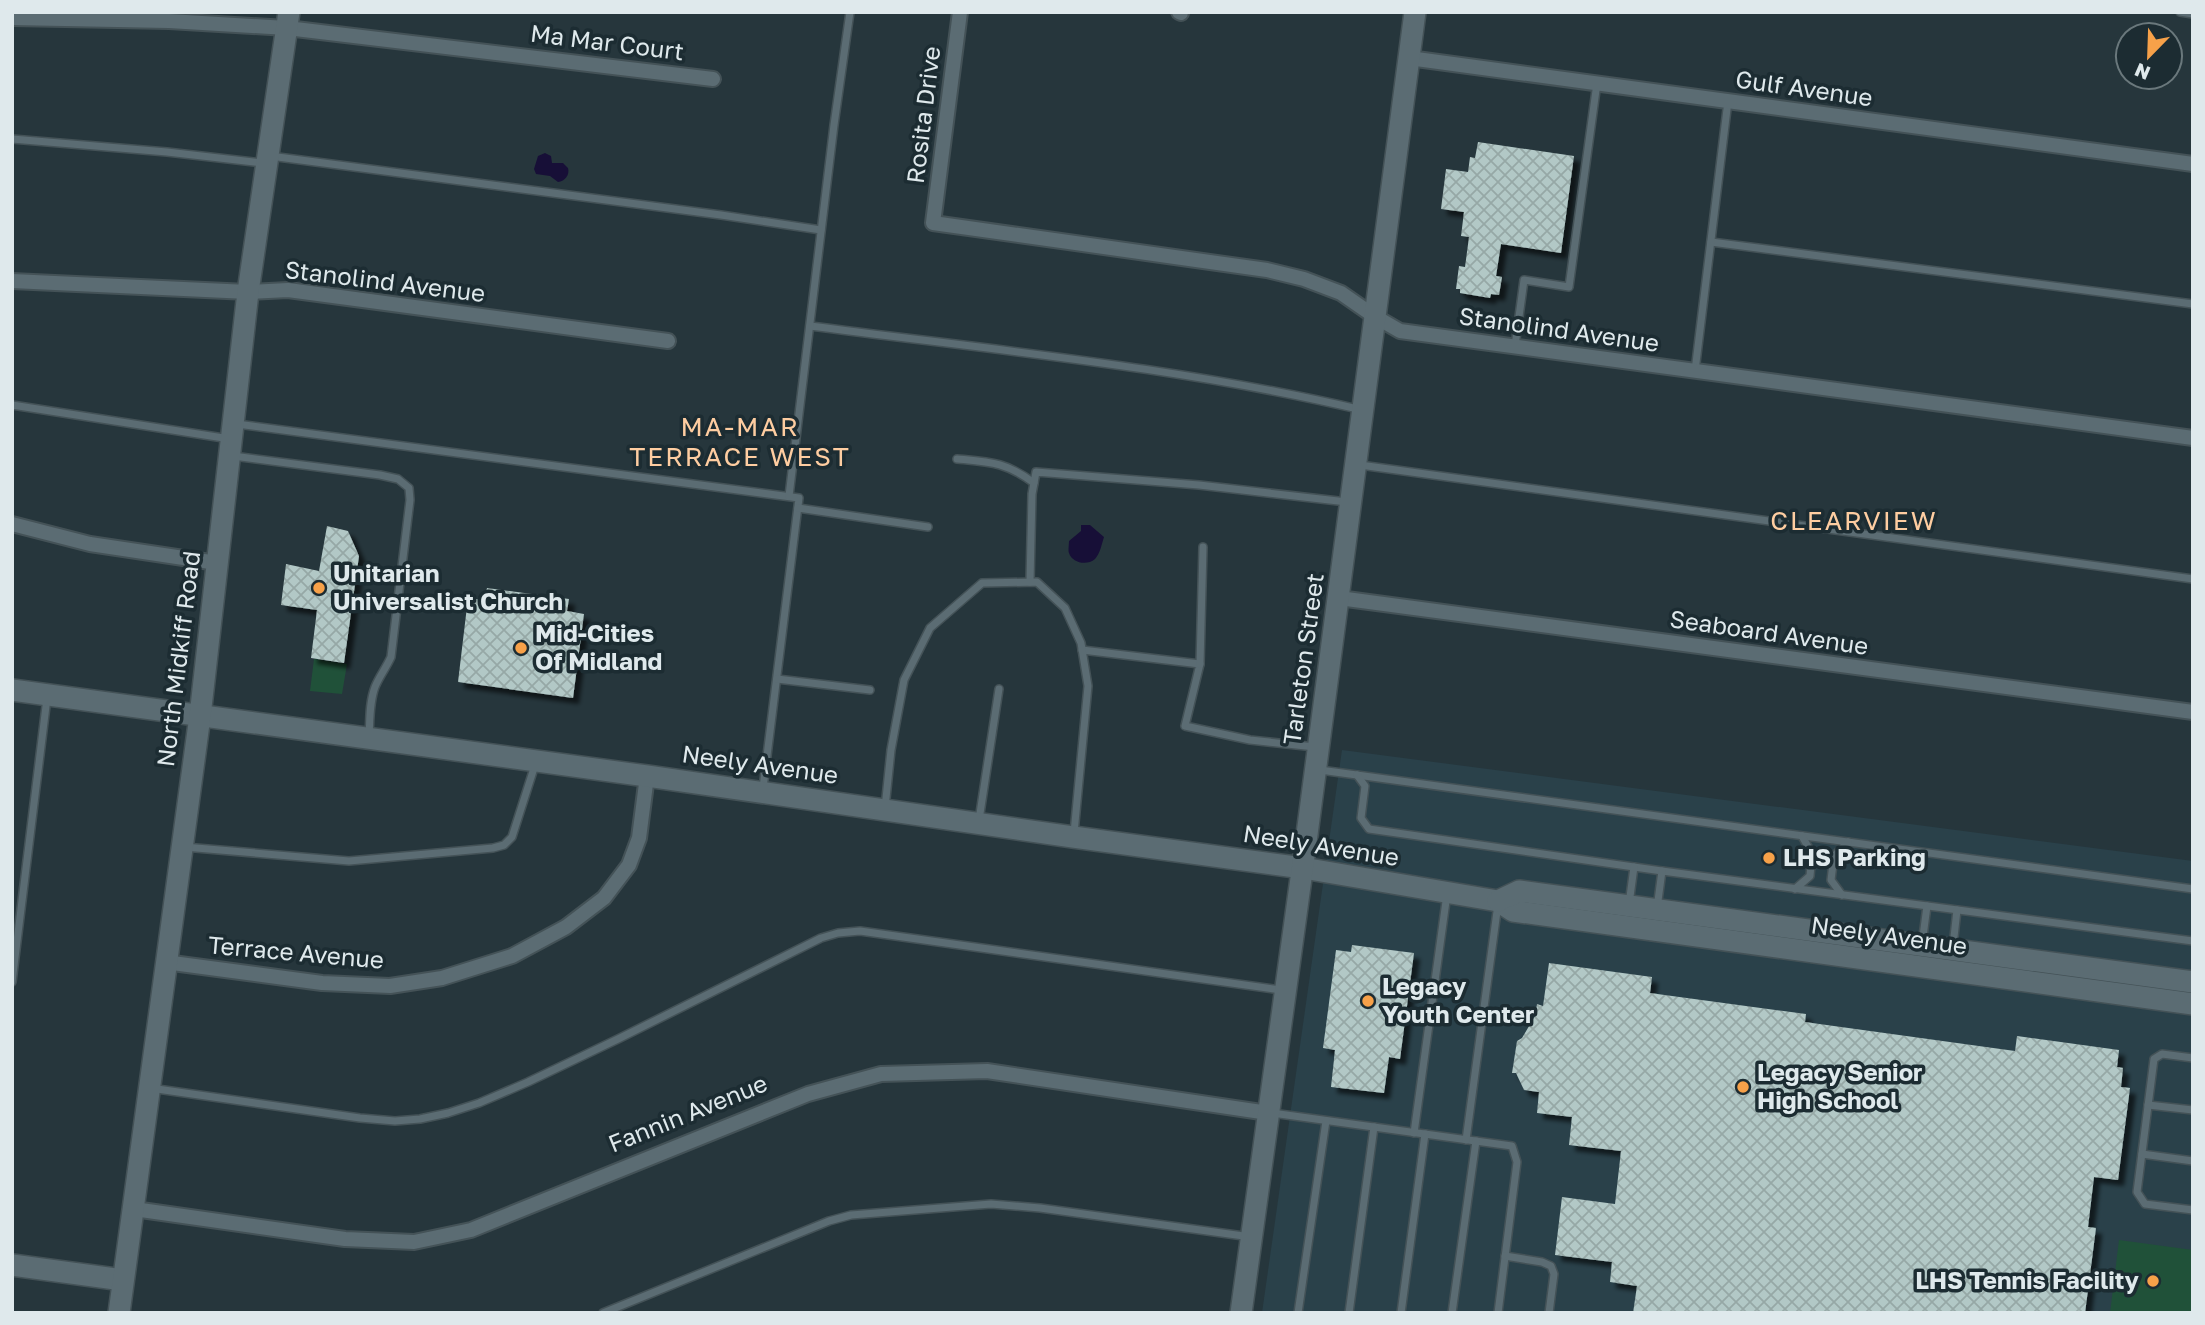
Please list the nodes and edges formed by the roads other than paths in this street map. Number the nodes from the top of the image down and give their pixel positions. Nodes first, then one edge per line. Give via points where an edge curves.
1 (850, 12) edge
2 (960, 12) edge
3 (1415, 12) edge
4 (2180, 12) edge
5 (2193, 14) edge
6 (12, 18) edge
7 (288, 20) edge
8 (1409, 58) junction
9 (713, 79) dead end
10 (1597, 83) junction
11 (1728, 102) junction
12 (12, 139) edge
13 (268, 160) junction
14 (2193, 164) edge
15 (933, 223) joint
16 (821, 230) junction
17 (1711, 242) junction
18 (12, 281) edge
19 (248, 292) junction
20 (2193, 304) edge
21 (1374, 316) junction
22 (810, 326) junction
23 (668, 341) dead end
24 (1515, 347) junction
25 (1695, 371) junction
26 (12, 405) edge
27 (1362, 410) junction
28 (2193, 438) edge
29 (231, 439) junction
30 (957, 459) dead end
31 (1355, 464) junction
32 (1034, 483) junction
33 (789, 496) junction
34 (1351, 503) junction
35 (798, 508) junction
36 (12, 524) edge
37 (928, 527) dead end
38 (1203, 547) dead end
39 (217, 563) junction
40 (2193, 579) edge
41 (1030, 582) junction
42 (1339, 598) junction
43 (1082, 650) junction
44 (1200, 664) junction
45 (777, 679) junction
46 (999, 689) dead end
47 (12, 690) edge
48 (870, 690) dead end
49 (48, 695) junction
50 (2193, 712) edge
51 (200, 716) junction
52 (369, 738) junction
53 (1319, 747) junction
54 (536, 761) junction
55 (1316, 769) junction
56 (1357, 775) junction
57 (647, 776) junction
58 (762, 792) junction
59 (885, 810) junction
60 (978, 824) junction
61 (1802, 836) junction
62 (1073, 837) junction
63 (1848, 842) junction
64 (181, 846) junction
65 (1634, 867) junction
66 (1303, 868) junction
67 (1662, 871) junction
68 (1795, 889) junction
69 (2193, 889) edge
70 (1447, 893) junction
71 (1842, 895) junction
72 (1498, 901) junction
73 (1629, 905) junction
74 (1927, 906) junction
75 (1657, 909) junction
76 (1957, 910) junction
77 (2193, 941) edge
78 (1922, 946) junction
79 (1952, 950) junction
80 (166, 962) junction
81 (12, 982) edge
82 (2193, 982) edge
83 (1286, 991) junction
84 (2193, 1004) edge
85 (2193, 1058) edge
86 (149, 1088) junction
87 (2148, 1105) junction
88 (2193, 1110) edge
89 (1268, 1113) junction
90 (1326, 1121) junction
91 (1374, 1127) junction
92 (1415, 1133) junction
93 (1425, 1134) junction
94 (1466, 1140) junction
95 (1476, 1141) junction
96 (2142, 1154) junction
97 (2193, 1161) edge
98 (134, 1209) junction
99 (2193, 1210) edge
100 (1251, 1237) junction
101 (1505, 1256) junction
102 (12, 1265) edge
103 (123, 1280) junction
104 (119, 1313) edge
105 (603, 1313) edge
106 (1241, 1313) edge
107 (1298, 1313) edge
108 (1349, 1313) edge
109 (1401, 1313) edge
110 (1452, 1313) edge
111 (1498, 1313) edge
112 (1549, 1313) edge

1 - 16 lane
2 - 15 street, Rosita Drive
3 - 8 street, Tarleton Street
4 - 5 lane
6 - 7 street, Ma Mar Court
7 - 9 street, Ma Mar Court
7 - 13 street, North Midkiff Road
8 - 10 street, Gulf Avenue
8 - 21 street, Tarleton Street
10 - 11 street, Gulf Avenue
10 - 24 lane via 1569,287 1524,280
11 - 14 street, Gulf Avenue
11 - 17 lane
12 - 13 lane
13 - 16 lane
13 - 19 street, North Midkiff Road
15 - 21 street, Stanolind Avenue via 1267,270 1341,293
16 - 22 lane
17 - 20 lane
17 - 25 lane
18 - 19 street, Stanolind Avenue
19 - 23 street, Stanolind Avenue via 288,290
19 - 29 street, North Midkiff Road
21 - 24 street, Stanolind Avenue via 1400,331
21 - 27 street, Tarleton Street
22 - 27 lane via 1188,376
22 - 33 lane
24 - 25 street, Stanolind Avenue
25 - 28 street, Stanolind Avenue
26 - 29 lane
27 - 31 street, Tarleton Street
29 - 33 lane
29 - 39 street, North Midkiff Road
29 - 52 lane via 398,479 409,488 391,657 371,703
30 - 32 lane via 1003,465
31 - 34 street, Tarleton Street
31 - 40 lane
32 - 34 lane via 1036,472
32 - 41 lane
33 - 35 lane via 799,498
34 - 42 street, Tarleton Street
35 - 37 lane
35 - 45 lane
36 - 39 street via 90,544
38 - 44 lane
39 - 51 street, North Midkiff Road
41 - 43 lane via 1037,582 1065,608
41 - 59 lane via 982,583 930,628 904,680
42 - 50 street, Seaboard Avenue
42 - 53 street, Tarleton Street
43 - 44 lane
43 - 62 lane via 1088,686
44 - 53 lane via 1185,726 1250,740
45 - 48 lane
45 - 58 lane
46 - 60 lane
47 - 49 street, Neely Avenue
49 - 51 street, Neely Avenue
49 - 81 lane
51 - 52 street, Neely Avenue
51 - 64 street, North Midkiff Road
52 - 54 street, Neely Avenue
53 - 55 street, Tarleton Street
54 - 57 street, Neely Avenue
54 - 64 lane via 512,836 493,848 349,861
55 - 56 lane
55 - 66 street, Tarleton Street
56 - 61 lane
56 - 65 lane via 1366,786 1361,818 1369,829
57 - 58 street, Neely Avenue
57 - 80 street, Terrace Avenue via 639,838 629,864 611,890 566,927 512,956 442,978 390,986 322,983
58 - 59 street, Neely Avenue
59 - 60 street, Neely Avenue
60 - 62 street, Neely Avenue
61 - 63 lane
61 - 68 lane via 1812,854 1810,876
62 - 66 street, Neely Avenue
63 - 69 lane
63 - 71 lane via 1834,856 1831,880
64 - 80 street, North Midkiff Road
65 - 67 lane
65 - 73 lane
66 - 70 street, Neely Avenue
66 - 83 street, Tarleton Street
67 - 68 lane
67 - 75 lane
68 - 71 lane
70 - 72 street, Neely Avenue
70 - 92 lane
71 - 74 lane
72 - 73 street, Neely Avenue via 1519,891
72 - 84 street, Neely Avenue via 1513,911
72 - 94 lane
73 - 75 street, Neely Avenue
74 - 76 lane
74 - 78 lane
75 - 78 street, Neely Avenue
76 - 77 lane
76 - 79 lane
78 - 79 street, Neely Avenue
79 - 82 street, Neely Avenue
80 - 86 street, North Midkiff Road
83 - 86 lane via 886,934 838,933 528,1082 439,1115 395,1121 360,1118
83 - 89 street, Tarleton Street
85 - 87 lane via 2162,1054 2154,1059
86 - 98 street, North Midkiff Road
87 - 88 lane
87 - 96 lane
89 - 90 lane
89 - 98 street, Fannin Avenue via 987,1071 881,1074 808,1094 471,1230 414,1242 345,1239
89 - 100 street, Tarleton Street
90 - 91 lane
90 - 107 lane
91 - 92 lane
91 - 108 lane
92 - 93 lane
93 - 94 lane
93 - 109 lane
94 - 95 lane
95 - 101 lane via 1512,1146 1517,1162
95 - 110 lane
96 - 97 lane
96 - 99 lane via 2137,1192 2145,1204
98 - 103 street, North Midkiff Road
100 - 105 lane via 991,1204 851,1214
100 - 106 street, Tarleton Street
101 - 111 lane
101 - 112 lane via 1551,1265
102 - 103 street
103 - 104 street, North Midkiff Road

